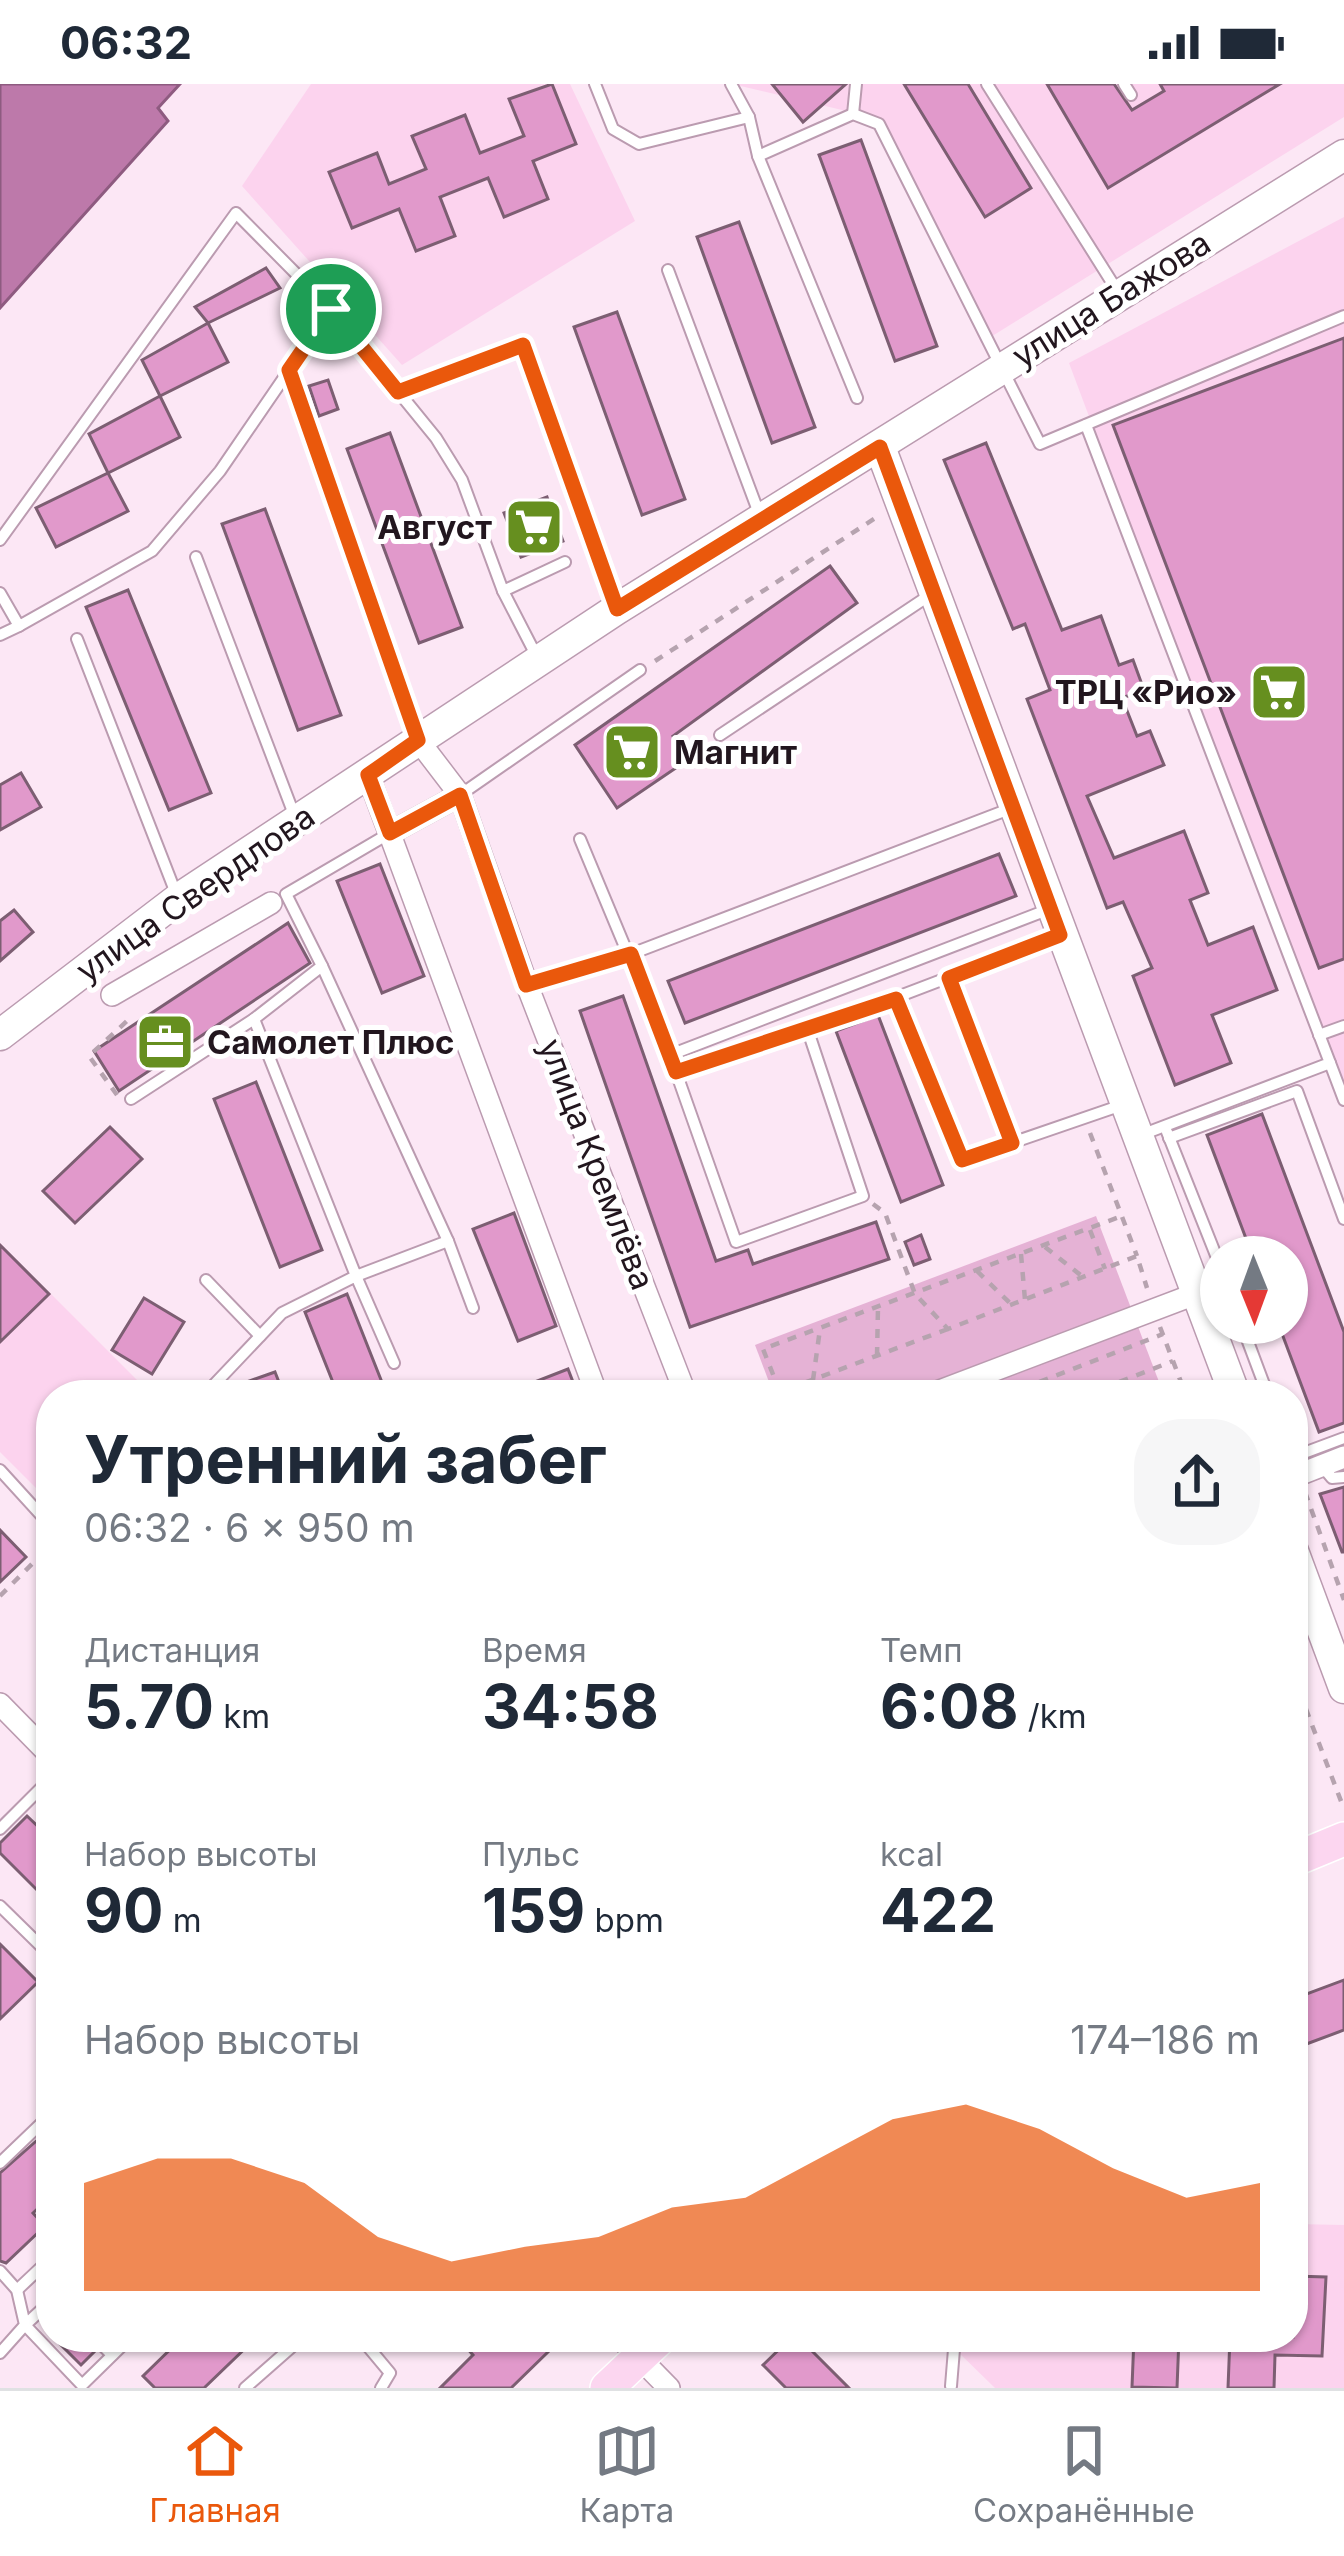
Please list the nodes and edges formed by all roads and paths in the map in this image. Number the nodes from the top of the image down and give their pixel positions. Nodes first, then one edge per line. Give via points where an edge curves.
1 (596, 84) edge
2 (731, 84) edge
3 (856, 84) edge
4 (987, 84) edge
5 (853, 114) junction
6 (749, 117) junction
7 (1344, 155) edge
8 (758, 156) junction
9 (668, 270) dead end
10 (1118, 292) junction
11 (331, 309) junction
12 (1344, 316) edge
13 (1001, 368) junction
14 (289, 370) junction
15 (398, 392) junction
16 (857, 398) dead end
17 (1086, 425) junction
18 (880, 447) junction
19 (324, 472) joint
20 (900, 503) junction
21 (761, 519) junction
22 (0, 540) edge
23 (196, 557) dead end
24 (565, 562) dead end
25 (503, 590) junction
26 (0, 593) edge
27 (932, 593) junction
28 (617, 609) junction
29 (19, 626) junction
30 (0, 635) edge
31 (77, 639) dead end
32 (540, 663) junction
33 (640, 670) joint
34 (721, 735) dead end
35 (418, 740) junction
36 (368, 775) junction
37 (460, 795) junction
38 (1015, 806) junction
39 (296, 820) junction
40 (390, 833) junction
41 (580, 839) dead end
42 (279, 898) junction
43 (178, 899) junction
44 (1055, 922) junction
45 (631, 954) junction
46 (322, 966) junction
47 (949, 978) junction
48 (526, 985) junction
49 (112, 995) joint
50 (896, 999) junction
51 (254, 1019) junction
52 (1344, 1026) edge
53 (808, 1031) junction
54 (0, 1035) edge
55 (1319, 1036) junction
56 (670, 1055) junction
57 (1330, 1063) junction
58 (676, 1072) junction
59 (124, 1098) joint
60 (1344, 1100) edge
61 (1125, 1104) junction
62 (1085, 1118) junction
63 (1158, 1134) junction
64 (1012, 1143) junction
65 (862, 1196) junction
66 (1122, 1216) junction
67 (1344, 1219) edge
68 (1089, 1229) junction
69 (1206, 1236) edge
70 (448, 1240) junction
71 (1044, 1246) junction
72 (1021, 1254) junction
73 (1137, 1256) junction
74 (1105, 1269) junction
75 (976, 1271) junction
76 (356, 1276) junction
77 (1083, 1277) junction
78 (206, 1280) dead end
79 (1198, 1293) junction
80 (915, 1294) junction
81 (1024, 1300) junction
82 (1012, 1305) junction
83 (878, 1307) junction
84 (473, 1308) dead end
85 (1154, 1310) junction
86 (820, 1328) junction
87 (948, 1329) junction
88 (1163, 1334) junction
89 (260, 1336) junction
90 (1249, 1344) edge
91 (877, 1356) junction
92 (1173, 1361) junction
93 (394, 1364) dead end
94 (1180, 1378) edge
95 (221, 1380) edge
96 (591, 1380) edge
97 (680, 1380) edge
98 (775, 1380) edge
99 (813, 1380) joint
100 (969, 1380) edge
101 (1045, 1380) edge
102 (1124, 1380) edge
103 (1230, 1380) edge
104 (1262, 1380) edge
105 (1344, 1438) edge
106 (1344, 1457) edge
107 (1308, 1459) edge
108 (1308, 1466) edge
109 (1322, 1466) junction
110 (0, 1470) edge
111 (1344, 1477) edge
112 (1308, 1504) edge
113 (36, 1510) edge
114 (36, 1560) edge
115 (1308, 1589) edge
116 (0, 1596) edge
117 (1344, 1600) edge
118 (1341, 1672) edge
119 (0, 1704) edge
120 (1308, 1715) edge
121 (36, 1741) edge
122 (36, 1793) edge
123 (1344, 1809) edge
124 (0, 1829) edge
125 (1344, 1839) edge
126 (1308, 1854) edge
127 (0, 1906) edge
128 (36, 1941) edge
129 (36, 2128) edge
130 (0, 2163) edge
131 (0, 2271) edge
132 (36, 2272) edge
133 (17, 2290) junction
134 (36, 2315) edge
135 (25, 2325) junction
136 (36, 2337) edge
137 (51, 2352) edge
138 (109, 2352) edge
139 (115, 2352) edge
140 (286, 2352) edge
141 (373, 2352) edge
142 (634, 2352) edge
143 (645, 2352) edge
144 (954, 2352) edge
145 (0, 2353) edge
146 (112, 2355) junction
147 (951, 2387) edge
148 (245, 2388) edge
149 (381, 2388) edge
150 (607, 2388) edge
151 (669, 2388) edge

1 - 6 lane via 613,129 639,144
2 - 6 lane
3 - 5 lane
4 - 10 lane
5 - 8 lane
5 - 13 lane via 879,124 893,146
6 - 8 lane
7 - 10 main road, улица Бажова
8 - 16 lane
9 - 21 lane
10 - 13 main road, улица Бажова
11 - 14 lane
11 - 15 lane
11 - 22 lane via 236,213
12 - 17 lane
13 - 17 lane via 1040,444
13 - 18 main road, улица Бажова
14 - 19 path
14 - 29 lane via 152,551
15 - 25 lane via 462,479
15 - 28 lane via 523,345
17 - 55 lane
18 - 20 main road
18 - 21 main road, улица Свердлова
19 - 35 lane
20 - 27 main road
20 - 33 path
21 - 28 main road, улица Свердлова
23 - 39 lane
24 - 25 lane
25 - 32 lane
26 - 29 lane
27 - 34 lane
27 - 38 main road
28 - 32 main road, улица Свердлова
29 - 30 lane
31 - 43 lane
32 - 35 main road, улица Свердлова
33 - 37 lane
35 - 36 main road, улица Свердлова
35 - 37 street, улица Кремлёва
36 - 39 main road, улица Свердлова
36 - 40 street
37 - 40 street
37 - 48 street, улица Кремлёва
38 - 44 main road
38 - 45 lane
39 - 43 main road, улица Свердлова
40 - 42 lane
40 - 96 street
41 - 45 lane
42 - 46 lane
42 - 49 street
43 - 54 main road, улица Свердлова
44 - 47 lane
44 - 56 lane
44 - 61 main road
45 - 48 lane
45 - 56 lane
46 - 51 lane
46 - 70 lane
47 - 50 lane
47 - 64 lane
48 - 97 street, улица Кремлёва
49 - 59 path via 127,1021 89,1056
50 - 53 lane
50 - 64 lane via 962,1160
51 - 59 lane
51 - 76 lane
52 - 55 lane
53 - 58 lane
53 - 65 lane
55 - 57 lane
56 - 58 lane
57 - 60 lane
57 - 63 lane
58 - 65 lane via 736,1242
61 - 62 lane
61 - 63 main road
62 - 64 lane
62 - 66 path
63 - 67 lane via 1297,1091
63 - 69 lane
63 - 79 main road
65 - 80 path via 885,1214
66 - 68 path
66 - 73 path
68 - 71 path
68 - 74 path
70 - 76 lane
70 - 84 lane
71 - 72 path
71 - 77 path
72 - 75 path
72 - 81 path
73 - 74 path
73 - 85 path
74 - 77 path
75 - 80 path
75 - 82 path
76 - 89 lane via 282,1313
76 - 93 lane
77 - 81 path
78 - 89 lane
79 - 85 street
79 - 103 main road
80 - 83 path
80 - 87 path
81 - 82 path
82 - 87 path
83 - 86 path
83 - 91 path
85 - 88 path
85 - 100 street
86 - 98 path via 763,1349
86 - 99 path
87 - 91 path
88 - 92 path
88 - 101 path
89 - 95 lane
90 - 104 lane
91 - 99 path
92 - 94 path
92 - 102 path
105 - 107 lane
106 - 109 street
108 - 109 street
109 - 111 lane via 1332,1478
110 - 113 lane
112 - 117 path
114 - 116 path
115 - 118 main road
119 - 121 street
120 - 123 path
122 - 124 lane
125 - 126 main road
127 - 128 lane
129 - 130 lane
131 - 133 lane
132 - 133 lane
133 - 135 lane
134 - 135 lane
135 - 136 lane
135 - 145 lane
137 - 146 lane via 82,2385
138 - 146 lane
139 - 146 lane
140 - 148 lane
141 - 149 lane via 390,2373
142 - 150 main road
143 - 151 street
144 - 147 lane

